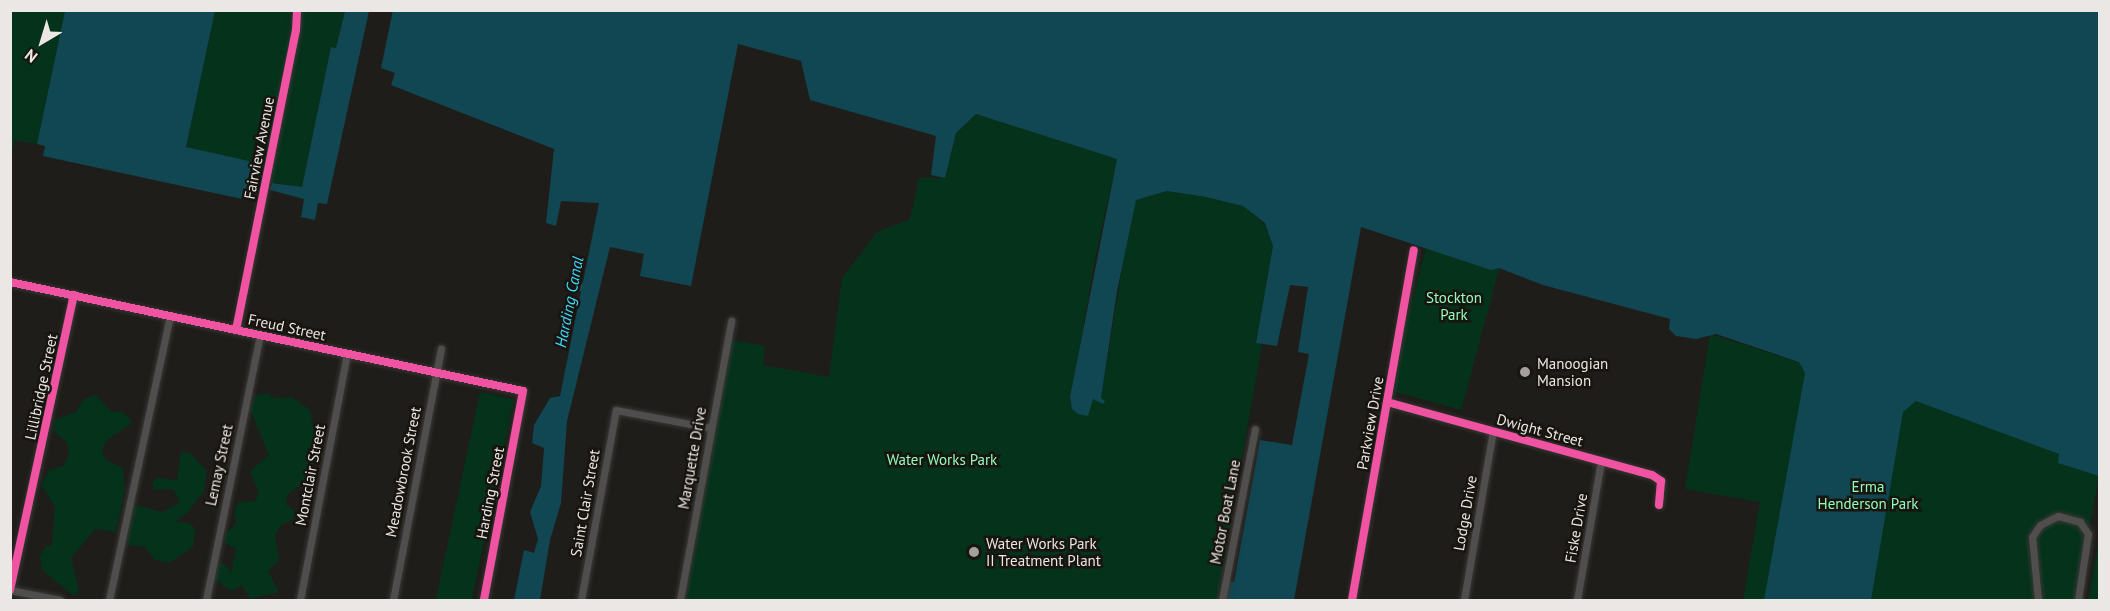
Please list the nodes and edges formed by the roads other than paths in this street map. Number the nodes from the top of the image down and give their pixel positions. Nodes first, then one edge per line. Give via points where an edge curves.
1 (297, 10) edge
2 (1414, 250) dead end
3 (10, 282) edge
4 (74, 296) junction
5 (170, 316) junction
6 (730, 321) dead end
7 (236, 330) junction
8 (260, 335) junction
9 (441, 349) dead end
10 (347, 354) junction
11 (436, 372) junction
12 (523, 391) joint
13 (1387, 402) junction
14 (711, 428) junction
15 (1255, 429) dead end
16 (1493, 431) junction
17 (1601, 461) junction
18 (1659, 506) dead end
19 (10, 590) edge
20 (60, 600) edge
21 (109, 600) edge
22 (206, 600) edge
23 (300, 600) edge
24 (393, 600) edge
25 (484, 600) edge
26 (581, 600) edge
27 (680, 600) edge
28 (1222, 600) edge
29 (1352, 600) edge
30 (1464, 600) edge
31 (1577, 600) edge
32 (2038, 600) edge
33 (2078, 600) edge

1 - 7 street, Fairview Avenue
2 - 13 street, Parkview Drive
3 - 4 street, Freud Street
4 - 5 street, Freud Street
4 - 19 street, Lillibridge Street
5 - 7 street, Freud Street
5 - 21 street
6 - 14 street, Marquette Drive
7 - 8 street, Freud Street
8 - 10 street, Freud Street
8 - 22 street, Lemay Street
9 - 11 street, Meadowbrook Street
10 - 11 street, Freud Street
10 - 23 street, Montclair Street
11 - 12 street, Freud Street
11 - 24 street, Meadowbrook Street
12 - 25 street, Harding Street
13 - 16 street, Dwight Street
13 - 29 street, Parkview Drive
14 - 26 street, Saint Clair Street via 616,410
14 - 27 street, Marquette Drive
15 - 28 street, Motor Boat Lane
16 - 17 street, Dwight Street
16 - 30 street, Lodge Drive
17 - 18 street, Dwight Street via 1657,477 1662,486
17 - 31 street, Fiske Drive
19 - 20 street
32 - 33 street via 2032,537 2040,525 2058,516 2080,522 2088,534

